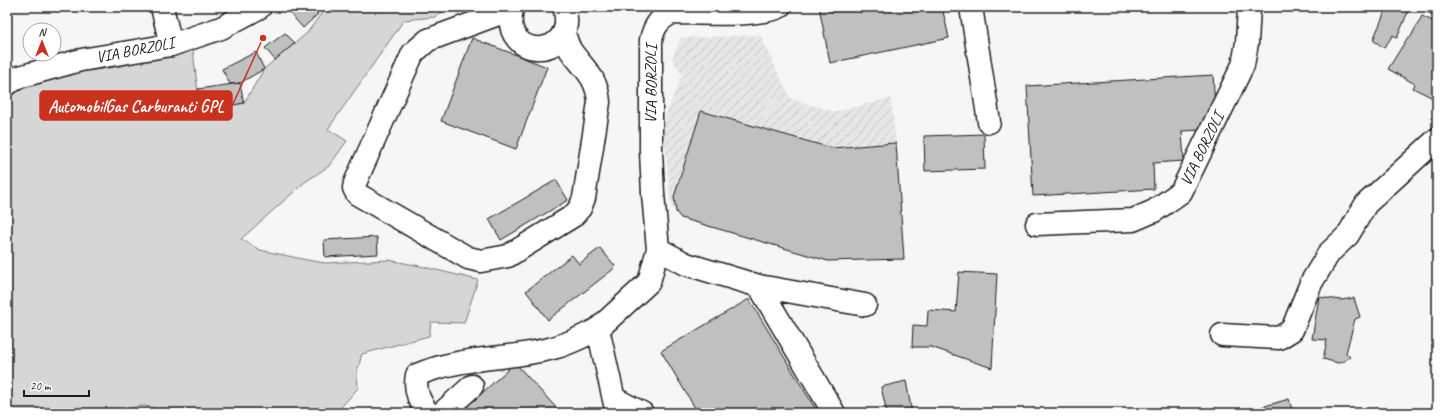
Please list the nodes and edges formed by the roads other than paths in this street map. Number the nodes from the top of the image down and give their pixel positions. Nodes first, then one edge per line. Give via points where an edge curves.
1 (162, 7) edge
2 (260, 7) edge
3 (564, 7) edge
4 (779, 7) edge
5 (971, 7) edge
6 (1249, 7) edge
7 (513, 8) edge
8 (747, 10) edge
9 (564, 34) junction
10 (171, 44) junction
11 (7, 84) edge
12 (989, 122) dead end
13 (1437, 139) edge
14 (1037, 224) dead end
15 (658, 249) junction
16 (759, 286) junction
17 (865, 305) dead end
18 (598, 329) junction
19 (1222, 336) dead end
20 (472, 386) dead end
21 (616, 406) edge
22 (428, 413) edge
23 (442, 413) edge
24 (642, 413) edge
25 (834, 413) edge

1 - 10 street
2 - 10 street, VIA BORZOLI via 221,28
3 - 9 street via 567,25
4 - 8 street, VIA BORZOLI via 771,10
5 - 12 street
6 - 14 street, VIA BORZOLI via 1247,43 1242,65 1181,192 1154,211 1133,220
7 - 9 street via 511,28 522,44 541,49 551,46
7 - 9 street via 428,40 413,53 354,188 357,194 468,258 481,261 508,256 573,216 580,208 599,93 591,75 571,50
8 - 15 street, VIA BORZOLI via 671,13 660,19 654,29 650,40 651,150
10 - 11 street, VIA BORZOLI via 80,60 19,77
13 - 19 street via 1366,204 1348,234 1329,253 1311,283 1292,330 1279,338
15 - 16 street via 686,264
15 - 18 street, VIA BORZOLI via 649,282
16 - 17 street
16 - 25 street
18 - 21 street
18 - 22 street, VIA BORZOLI via 553,348 436,368 417,375 415,385
20 - 23 street
21 - 24 street

